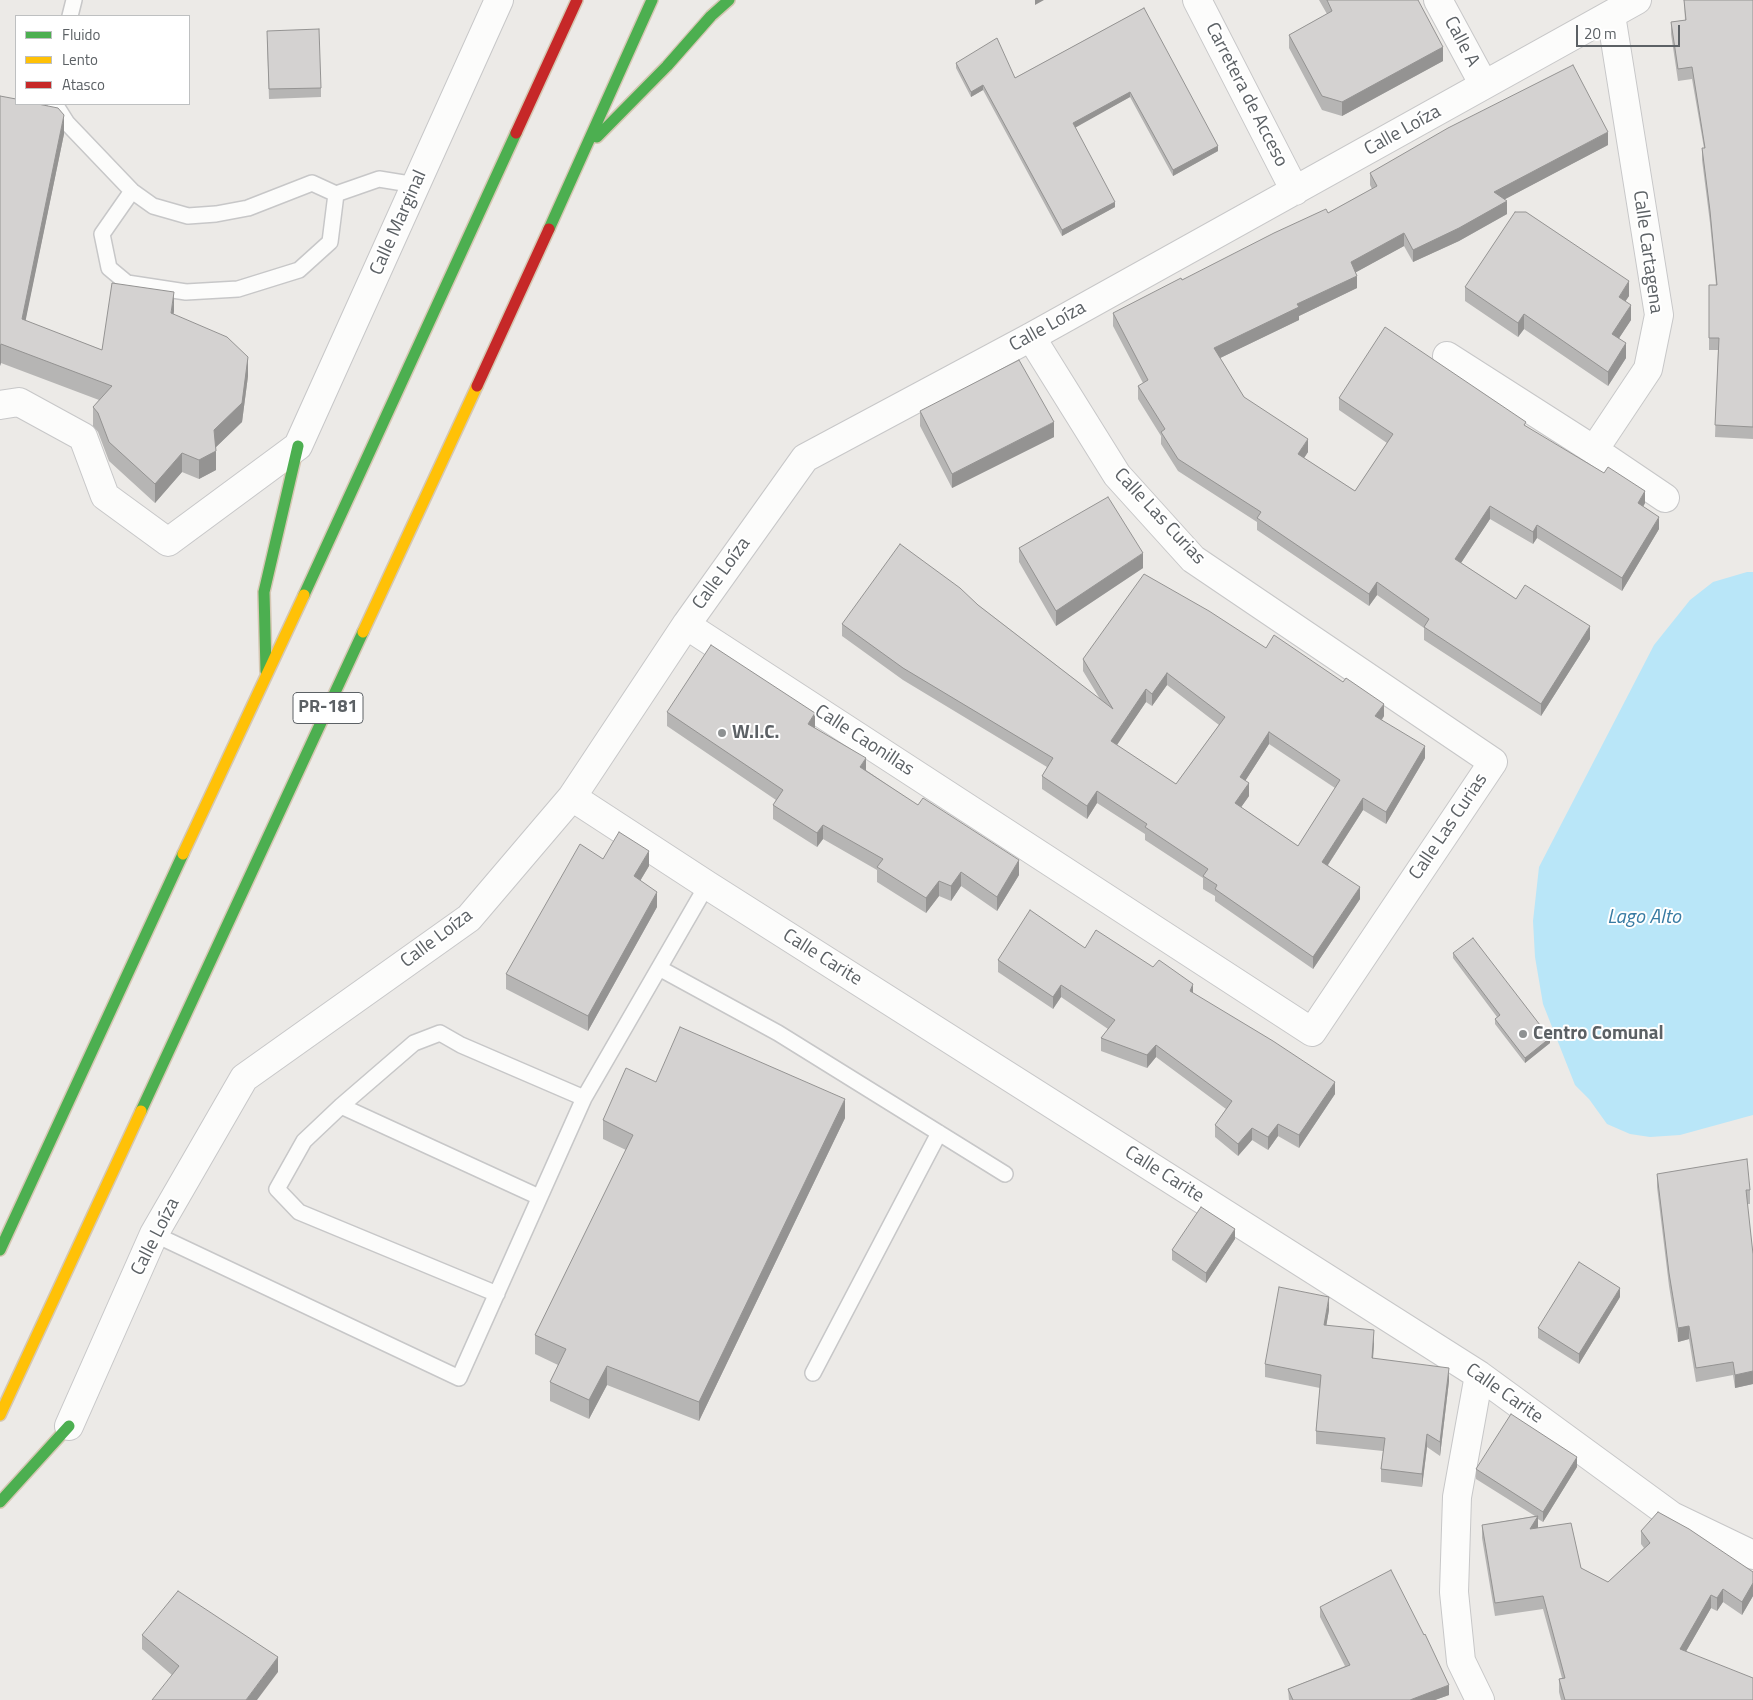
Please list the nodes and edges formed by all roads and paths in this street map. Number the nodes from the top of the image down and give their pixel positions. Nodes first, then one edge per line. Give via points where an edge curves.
1 (74, 0) edge
2 (499, 0) edge
3 (577, 0) edge
4 (652, 0) edge
5 (730, 0) edge
6 (1197, 0) edge
7 (1438, 0) edge
8 (1637, 0) edge
9 (70, 15) edge
10 (1611, 15) junction
11 (1484, 85) junction
12 (56, 105) edge
13 (584, 151) junction
14 (416, 185) junction
15 (132, 191) junction
16 (1295, 191) junction
17 (336, 194) junction
18 (1031, 336) junction
19 (1447, 356) dead end
20 (0, 405) edge
21 (298, 446) junction
22 (1594, 450) junction
23 (1665, 498) dead end
24 (686, 625) junction
25 (266, 678) junction
26 (572, 797) junction
27 (1043, 857) joint
28 (707, 885) junction
29 (659, 968) junction
30 (584, 1098) junction
31 (341, 1106) junction
32 (939, 1133) junction
33 (1004, 1174) dead end
34 (539, 1197) junction
35 (154, 1234) junction
36 (0, 1250) edge
37 (497, 1294) junction
38 (813, 1373) dead end
39 (1479, 1375) junction
40 (0, 1415) edge
41 (69, 1426) joint
42 (0, 1502) edge
43 (1753, 1555) edge
44 (1480, 1700) edge

1 - 9 lane
2 - 14 street, Calle Marginal
3 - 25 main road
4 - 13 main road, PR-181
5 - 13 main road via 710,16 667,66
6 - 16 street, Carretera de Acceso
7 - 11 street, Calle A
8 - 10 street, Calle Loíza
10 - 11 street, Calle Loíza
10 - 22 street, Calle Cartagena via 1659,315 1648,369
11 - 16 street, Calle Loíza
12 - 15 lane via 67,124
13 - 40 main road, PR-181
14 - 17 lane via 379,179
14 - 21 street, Calle Marginal
15 - 17 lane via 153,206 188,216 248,208 312,183
15 - 17 lane via 102,234 109,268 127,283 186,292 238,289 299,270 330,242
16 - 18 street, Calle Loíza
18 - 24 street, Calle Loíza via 805,458
18 - 27 street, Calle Las Curias via 1117,475 1193,559 1493,762 1312,1032
19 - 22 street
20 - 21 street via 19,402 83,437 105,496 168,542
21 - 25 main road via 264,592
22 - 23 street
24 - 26 street, Calle Loíza
24 - 27 street, Calle Caonillas
25 - 36 main road
26 - 28 street, Calle Carite
26 - 35 street, Calle Loíza via 470,918 244,1078
28 - 29 lane
28 - 39 street, Calle Carite
29 - 30 lane
29 - 32 lane via 778,1033
30 - 31 lane via 440,1033 414,1043
30 - 34 lane
31 - 34 lane
31 - 37 lane via 304,1140 277,1189 299,1212
32 - 33 lane
32 - 38 lane
34 - 37 lane
35 - 37 lane via 459,1378
35 - 41 street, Calle Loíza
39 - 43 street, Calle Carite via 1672,1516
39 - 44 street via 1457,1497 1454,1592 1461,1661
41 - 42 main road

